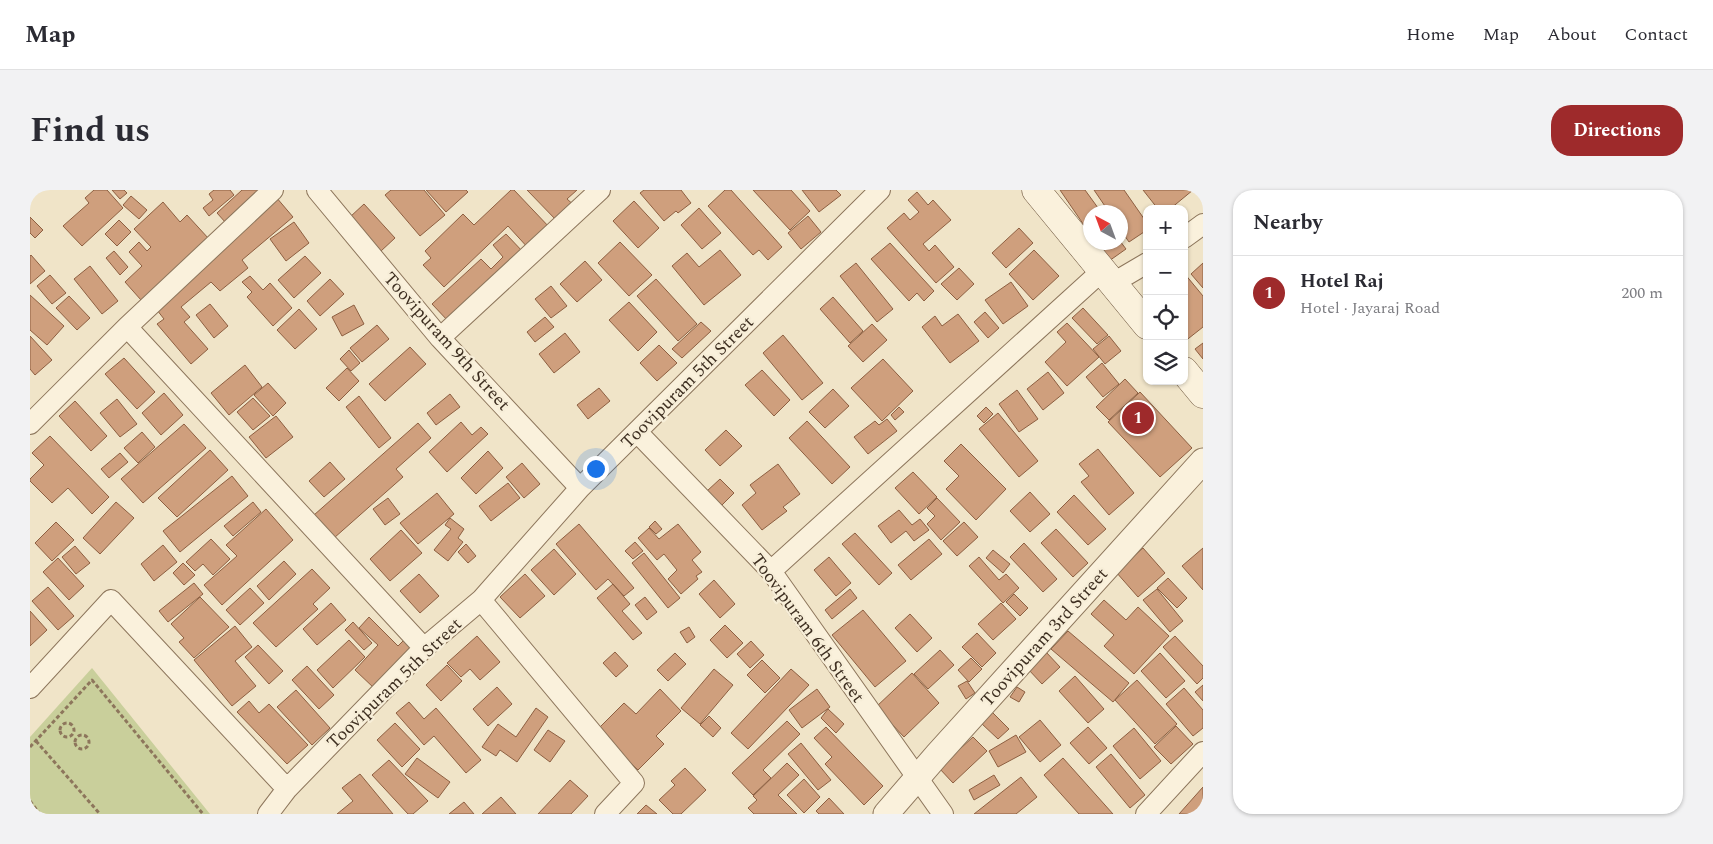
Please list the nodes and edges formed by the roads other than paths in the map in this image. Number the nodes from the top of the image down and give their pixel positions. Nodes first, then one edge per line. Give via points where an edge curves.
1 (273, 190) edge
2 (600, 190) edge
3 (880, 190) edge
4 (1036, 190) edge
5 (321, 191) edge
6 (1203, 224) edge
7 (1188, 235) edge
8 (1143, 264) edge
9 (1108, 277) junction
10 (1143, 320) edge
11 (127, 327) junction
12 (440, 338) junction
13 (1188, 376) edge
14 (1203, 394) edge
15 (30, 424) edge
16 (637, 432) junction
17 (1203, 461) edge
18 (580, 488) junction
19 (771, 571) junction
20 (481, 600) junction
21 (424, 648) junction
22 (30, 688) edge
23 (1203, 752) edge
24 (917, 778) junction
25 (287, 789) junction
26 (268, 814) edge
27 (605, 814) edge
28 (886, 814) edge
29 (943, 814) edge
30 (1146, 814) edge

1 - 11 street
2 - 12 street
3 - 16 street, Toovipuram 5th Street
4 - 9 main road
5 - 12 street, Toovipuram 9th Street
6 - 7 street
8 - 9 street
9 - 10 main road
9 - 19 street
11 - 15 street
11 - 21 street
12 - 18 street, Toovipuram 9th Street
13 - 14 main road
16 - 18 street, Toovipuram 5th Street
16 - 19 street, Toovipuram 6th Street
17 - 24 street, Toovipuram 3rd Street
18 - 20 street, Toovipuram 5th Street
19 - 24 street, Toovipuram 6th Street
20 - 21 street, Toovipuram 5th Street
20 - 27 street via 634,783
21 - 25 street, Toovipuram 5th Street
22 - 25 street via 111,600
23 - 30 street
24 - 28 street, Toovipuram 3rd Street
24 - 29 street, Toovipuram 6th Street
25 - 26 street, Toovipuram 5th Street

